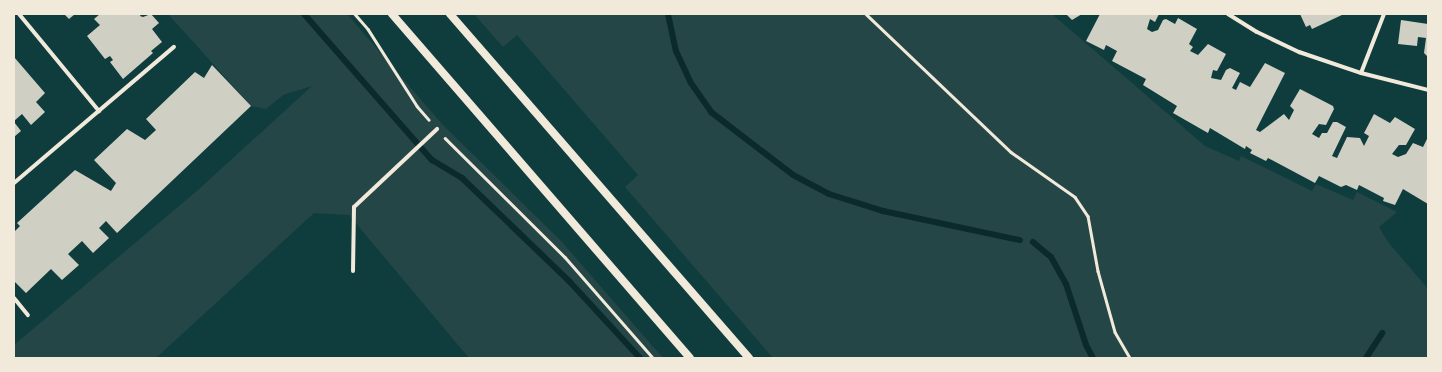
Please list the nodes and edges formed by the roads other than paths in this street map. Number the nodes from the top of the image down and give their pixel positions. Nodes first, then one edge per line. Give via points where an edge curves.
1 (19, 14) edge
2 (392, 14) edge
3 (450, 14) edge
4 (1228, 14) edge
5 (1384, 14) edge
6 (174, 47) dead end
7 (1360, 73) junction
8 (1428, 90) edge
9 (99, 111) junction
10 (437, 129) road end
11 (14, 183) edge
12 (353, 271) dead end
13 (14, 298) edge
14 (28, 314) dead end
15 (690, 358) edge
16 (749, 358) edge

1 - 9 street
2 - 15 main road
3 - 16 main road
4 - 7 street via 1257,32 1299,52
5 - 7 street
6 - 9 street
7 - 8 street
9 - 11 street
10 - 12 street via 354,207
13 - 14 street

